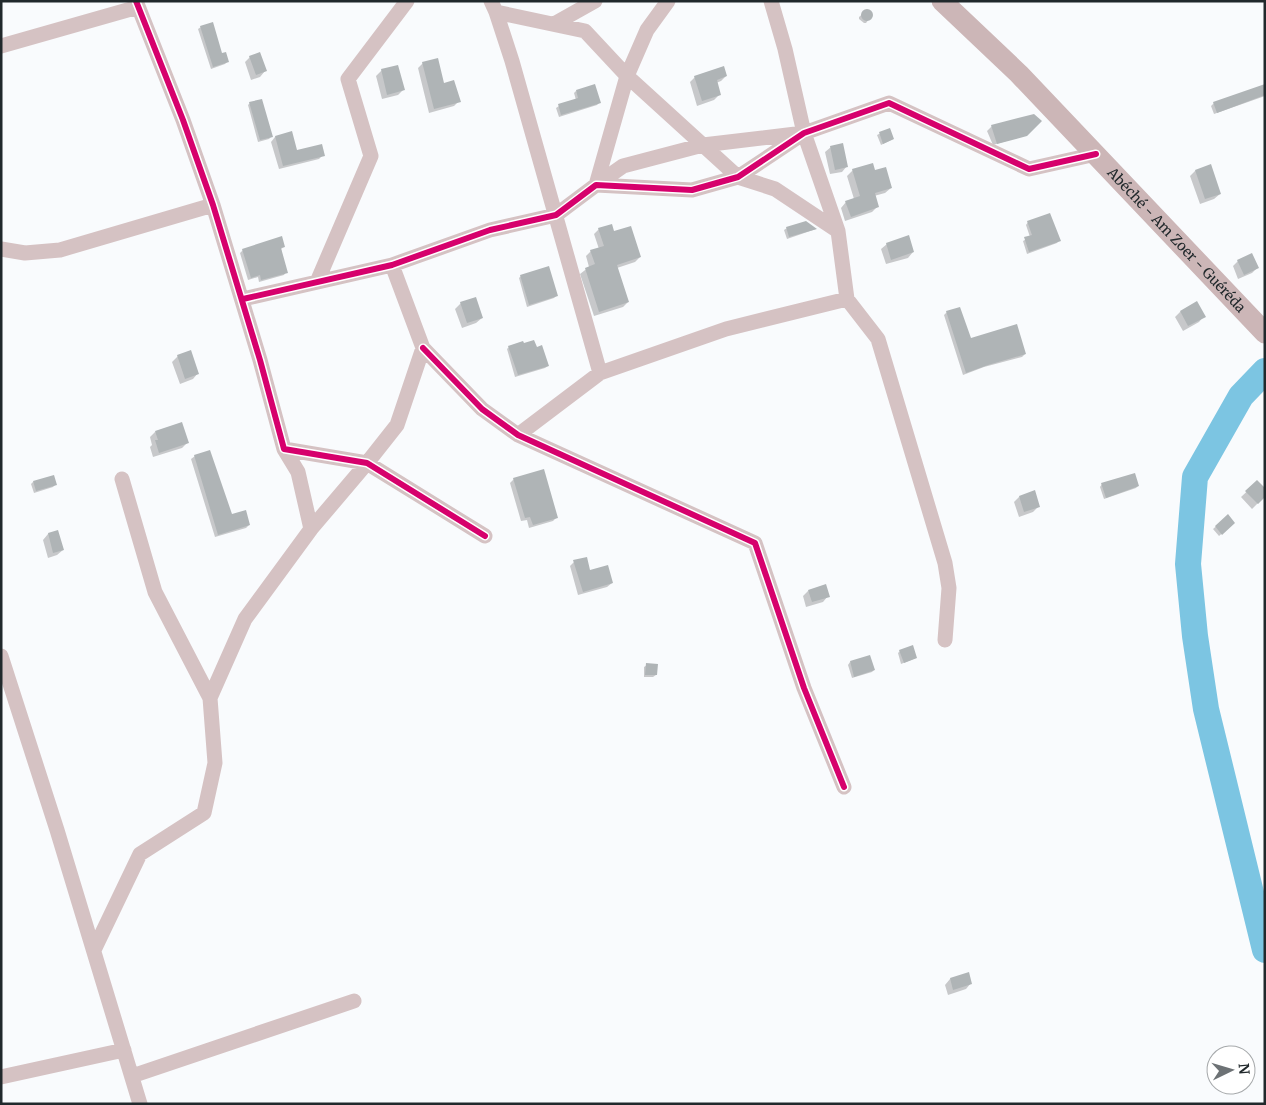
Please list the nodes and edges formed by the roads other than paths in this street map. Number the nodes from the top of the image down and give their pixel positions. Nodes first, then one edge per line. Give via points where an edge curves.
1 (407, 1) edge
2 (595, 1) edge
3 (668, 1) edge
4 (771, 1) edge
5 (942, 1) edge
6 (137, 4) edge
7 (493, 6) edge
8 (554, 24) junction
9 (1, 46) edge
10 (627, 76) junction
11 (804, 133) junction
12 (703, 145) junction
13 (1096, 154) junction
14 (738, 177) junction
15 (596, 185) junction
16 (213, 205) junction
17 (556, 216) junction
18 (838, 231) junction
19 (1, 249) edge
20 (392, 265) junction
21 (317, 282) junction
22 (243, 299) junction
23 (847, 299) junction
24 (1264, 332) edge
25 (423, 348) junction
26 (600, 373) junction
27 (518, 435) junction
28 (284, 449) junction
29 (368, 463) junction
30 (122, 479) dead end
31 (311, 529) junction
32 (485, 536) dead end
33 (946, 640) dead end
34 (1, 656) edge
35 (210, 698) junction
36 (844, 787) dead end
37 (94, 950) junction
38 (354, 1001) dead end
39 (124, 1050) junction
40 (132, 1076) junction
41 (1, 1077) edge
42 (140, 1104) edge

1 - 21 street via 348,79 371,156
2 - 8 street
3 - 10 street via 647,30
4 - 11 street
5 - 13 main road, Abéché - Am Zoer - Guéréda
6 - 9 street
6 - 16 street
7 - 8 street
7 - 17 street
8 - 10 street via 585,31
10 - 12 street
10 - 15 street
11 - 12 street
11 - 13 street via 889,103 1029,169
11 - 14 street
11 - 18 street
12 - 14 street
12 - 15 street via 623,166
13 - 24 main road, Abéché - Am Zoer - Guéréda
14 - 15 street via 692,190
14 - 18 street via 775,189
15 - 17 street
16 - 19 street via 60,250 25,253
16 - 22 street
17 - 20 street via 490,230
17 - 26 street
18 - 23 street
20 - 21 street
20 - 25 street
21 - 22 street
22 - 28 street
23 - 26 street via 726,329
23 - 33 street via 878,339 945,563 949,588
25 - 27 street via 482,409
25 - 29 street via 397,426
26 - 27 street
27 - 36 street via 755,543 804,688
28 - 29 street
28 - 31 street via 298,472
29 - 31 street
29 - 32 street
30 - 35 street via 155,592
31 - 35 street via 244,619
34 - 37 street
35 - 37 street via 215,763 204,813 140,854
37 - 39 street
38 - 40 street
39 - 40 street
39 - 41 street
40 - 42 street

